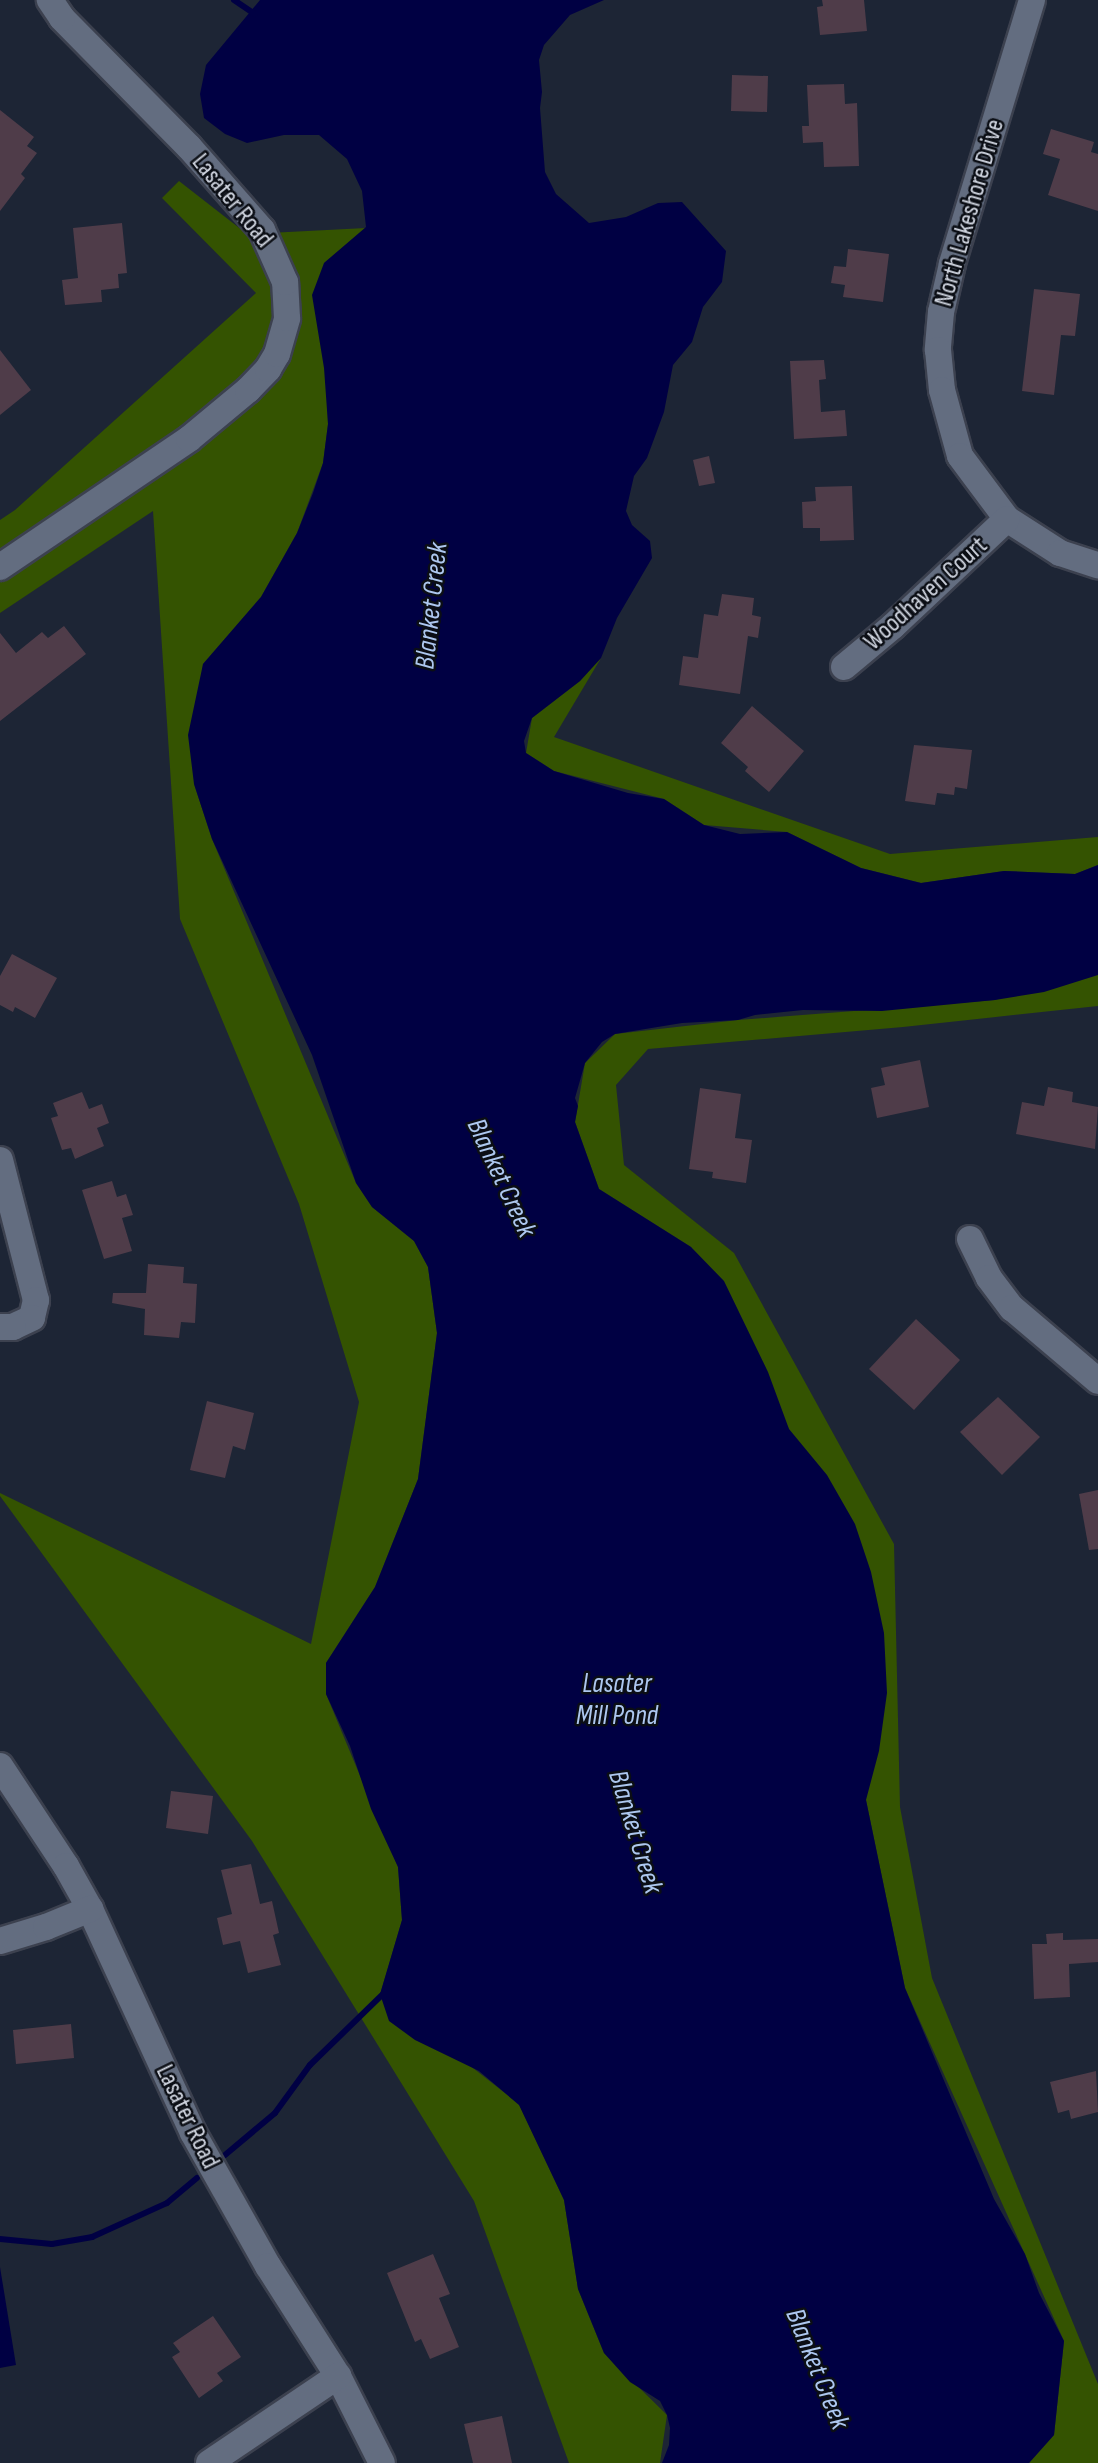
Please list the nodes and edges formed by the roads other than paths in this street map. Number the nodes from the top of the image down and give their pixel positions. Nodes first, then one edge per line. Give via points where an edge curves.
1 (50, 0) edge
2 (1032, 0) edge
3 (1007, 519) junction
4 (1098, 565) edge
5 (0, 568) edge
6 (844, 667) dead end
7 (0, 1160) edge
8 (970, 1239) dead end
9 (0, 1327) edge
10 (1098, 1381) edge
11 (0, 1766) edge
12 (90, 1909) junction
13 (0, 1941) edge
14 (338, 2376) junction
15 (209, 2463) edge
16 (382, 2463) edge

1 - 5 street, Lasater Road via 262,230 285,282 287,318 277,354 248,390 189,439
2 - 3 street, North Lakeshore Drive via 952,264 938,350 942,390 960,456
3 - 4 street, North Lakeshore Drive via 1060,553
3 - 6 street, Woodhaven Court
7 - 9 street via 36,1300 32,1318 13,1327
8 - 10 street via 989,1278 1012,1308
11 - 12 street, Lasater Road
12 - 13 street
12 - 14 street, Lasater Road via 192,2133
14 - 15 street
14 - 16 street, Lasater Road

